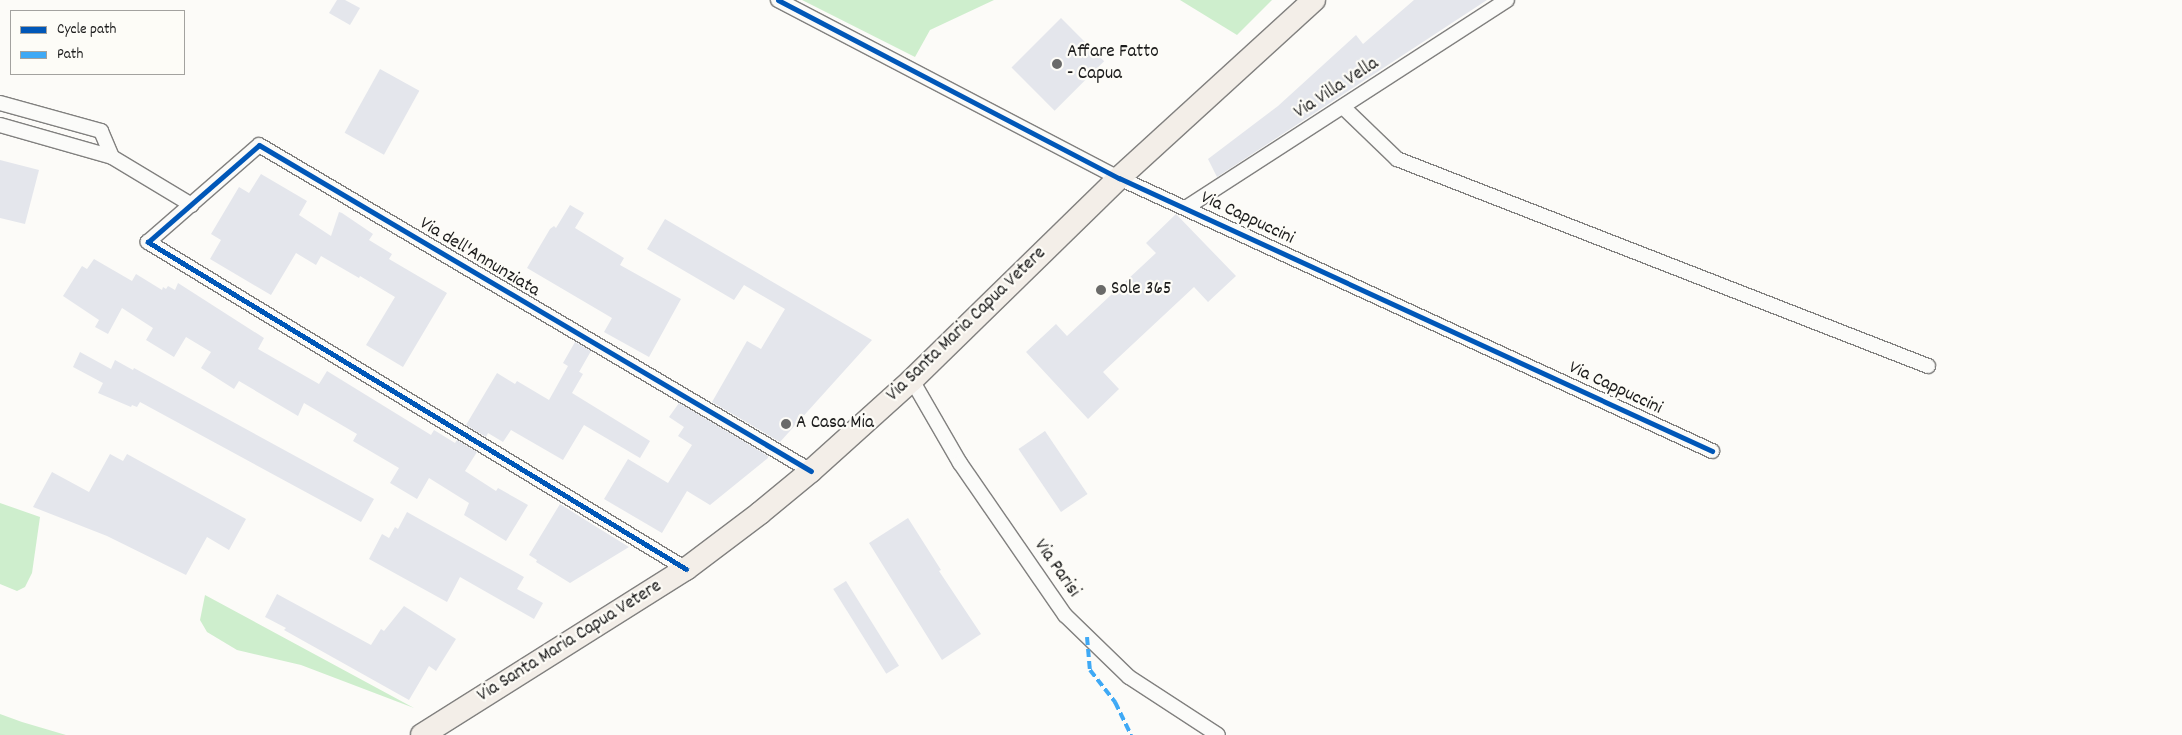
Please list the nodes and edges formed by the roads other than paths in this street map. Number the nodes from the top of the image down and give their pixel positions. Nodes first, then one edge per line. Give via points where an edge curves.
1 (778, 0) edge
2 (1314, 0) edge
3 (1507, 0) edge
4 (0, 103) edge
5 (1344, 107) junction
6 (0, 125) edge
7 (112, 157) junction
8 (1119, 178) junction
9 (192, 205) junction
10 (1187, 207) junction
11 (1928, 366) dead end
12 (912, 380) junction
13 (1712, 450) dead end
14 (811, 471) junction
15 (686, 569) junction
16 (422, 735) edge
17 (1218, 735) edge

1 - 8 street, Via Cappuccini
2 - 8 main road, Via Santa Maria Capua Vetere
3 - 5 street, Via Villa Vella
4 - 7 street via 101,131
5 - 10 street, Via Villa Vella
5 - 11 street via 1397,159
6 - 7 street
7 - 9 street
8 - 10 street, Via Cappuccini
8 - 12 main road, Via Santa Maria Capua Vetere
9 - 14 street, Via dell'Annunziata via 259,146
9 - 15 street, Via dell'Annunziata via 148,242
10 - 13 street, Via Cappuccini
12 - 14 main road, Via Santa Maria Capua Vetere
12 - 17 street, Via Parisi via 960,463 1065,615 1129,676
14 - 15 main road, Via Santa Maria Capua Vetere
15 - 16 main road, Via Santa Maria Capua Vetere

